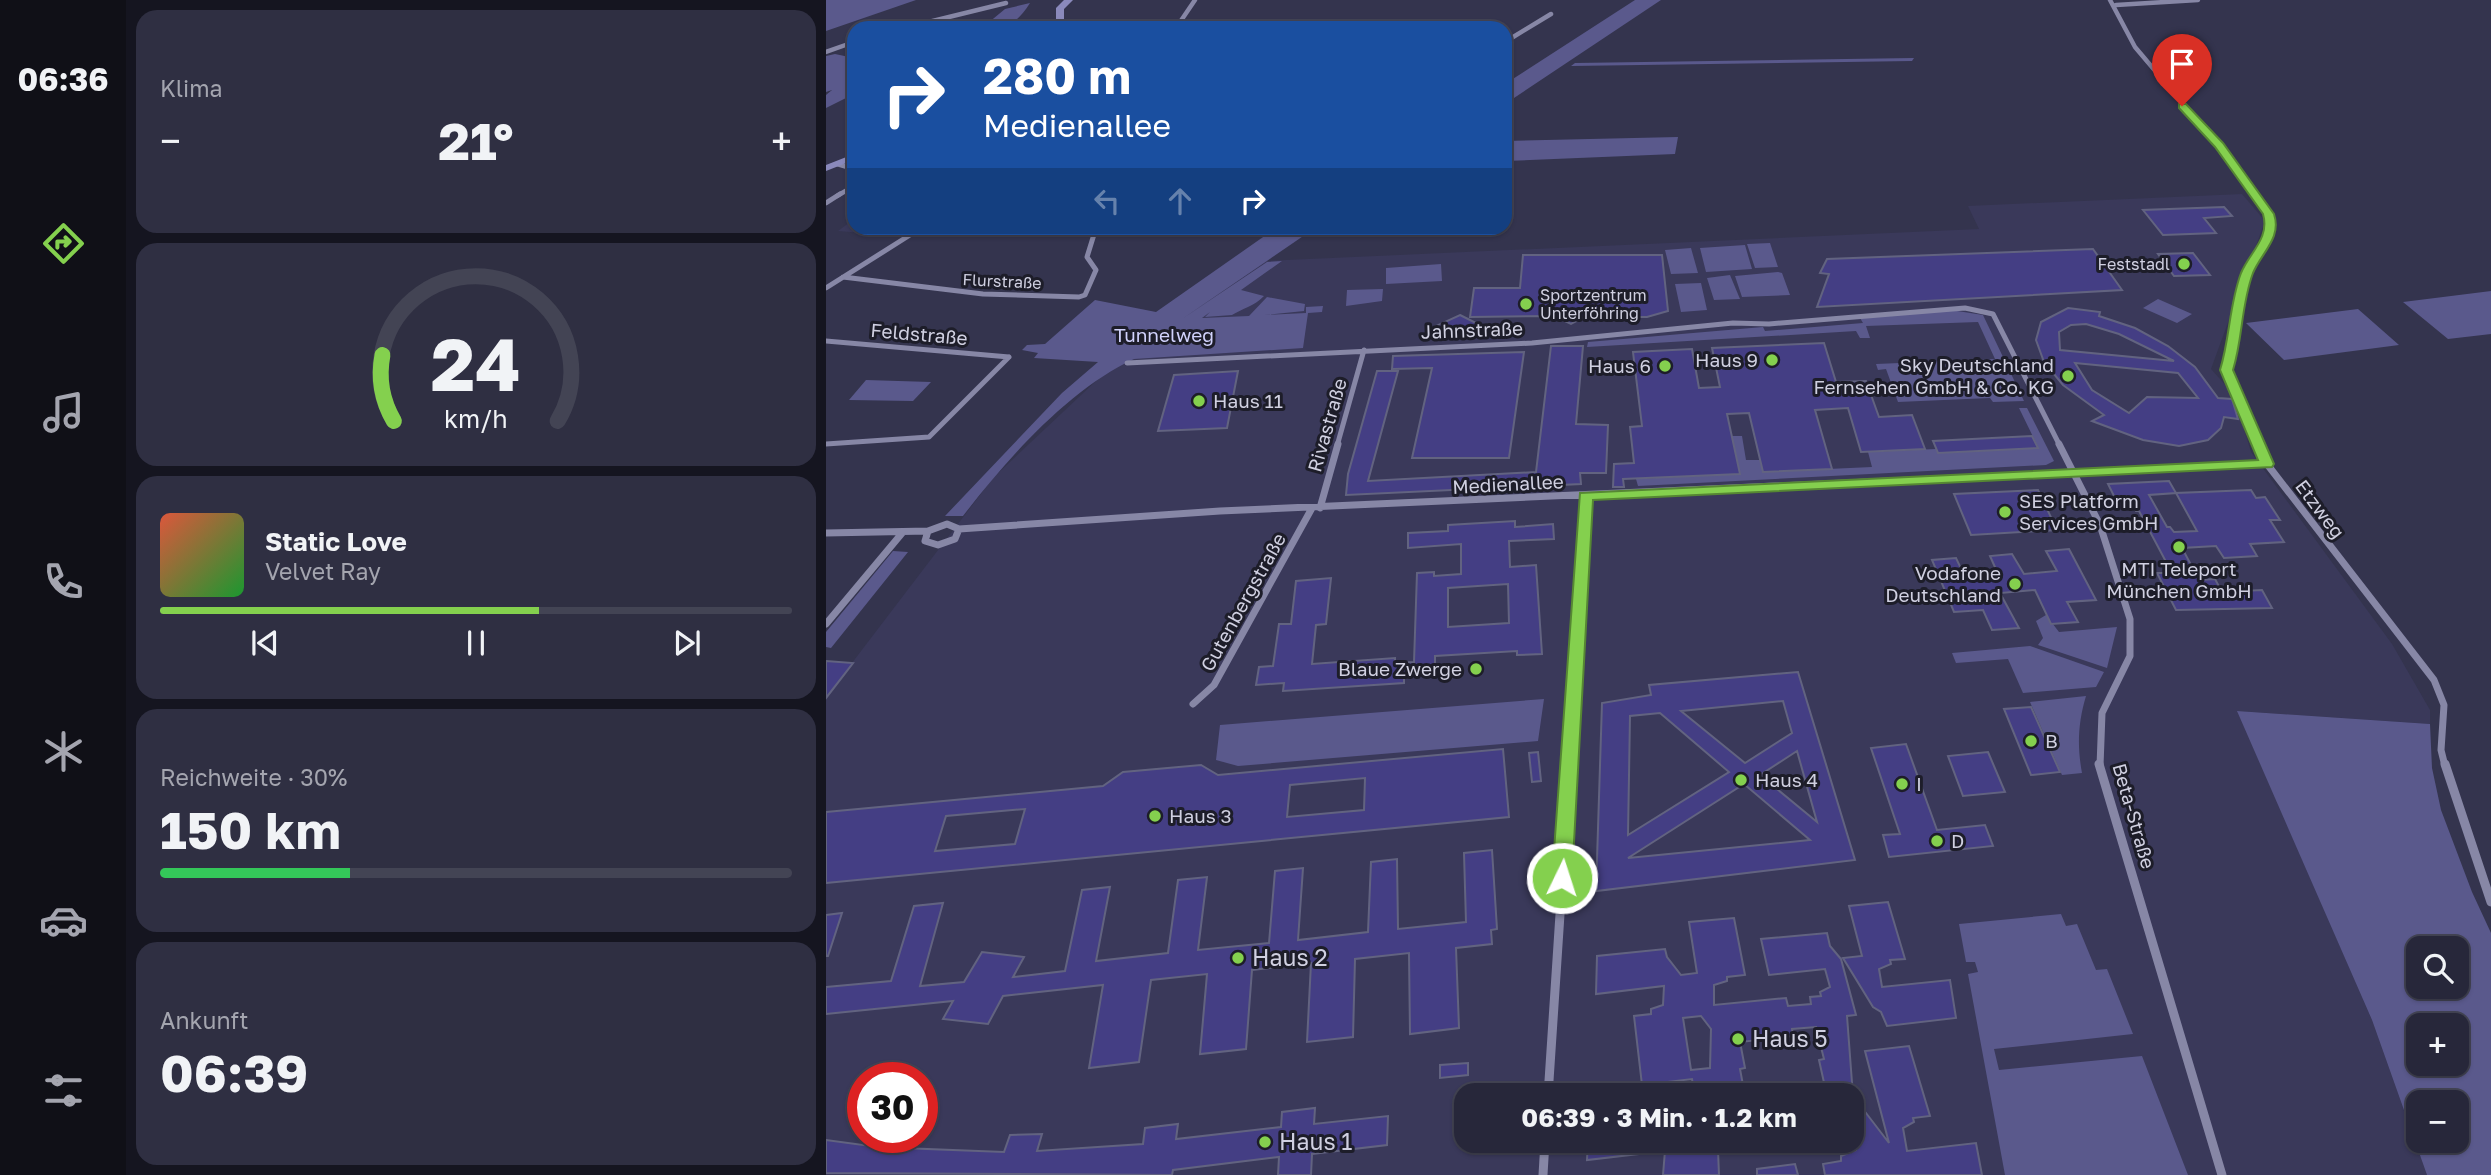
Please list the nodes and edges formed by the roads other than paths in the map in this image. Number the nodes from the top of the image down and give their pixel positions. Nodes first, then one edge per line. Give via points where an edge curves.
1 (1069, 0) edge
2 (1195, 0) edge
3 (2110, 0) edge
4 (2198, 0) edge
5 (1006, 3) dead end
6 (2116, 5) junction
7 (1551, 14) dead end
8 (933, 21) edge
9 (1060, 21) edge
10 (1181, 21) edge
11 (1512, 37) edge
12 (847, 46) edge
13 (826, 53) edge
14 (847, 160) edge
15 (837, 164) junction
16 (847, 167) edge
17 (826, 168) edge
18 (847, 190) edge
19 (826, 204) edge
20 (910, 235) edge
21 (1094, 235) edge
22 (843, 277) junction
23 (826, 288) edge
24 (1985, 311) joint
25 (826, 341) edge
26 (1364, 350) junction
27 (1127, 363) dead end
28 (826, 444) edge
29 (2267, 464) junction
30 (2073, 472) junction
31 (1586, 496) junction
32 (1316, 508) junction
33 (960, 529) junction
34 (928, 531) junction
35 (903, 532) junction
36 (826, 533) edge
37 (826, 624) edge
38 (1193, 704) dead end
39 (2491, 902) edge
40 (1549, 1083) edge
41 (1544, 1153) edge
42 (1543, 1175) edge
43 (2222, 1175) edge

1 - 9 main road via 1060,8
2 - 10 street
3 - 6 street, Etzweg
4 - 6 street
5 - 8 street
6 - 29 street, Etzweg via 2128,37 2219,145 2271,223 2271,233 2238,296 2236,341 2227,370
7 - 11 street
12 - 13 street
14 - 15 main road
15 - 16 street
15 - 17 main road
18 - 19 street
20 - 22 street
21 - 22 street, Flurstraße via 1087,257 1096,270 1085,295 1079,297 983,294
22 - 23 street
24 - 26 street, Jahnstraße via 1965,308 1733,323 1522,344
24 - 30 street, Beta-Straße via 1997,319
25 - 28 street, Feldstraße via 1009,357 929,437
26 - 27 street, Jahnstraße
26 - 32 street, Rivastraße
29 - 30 street, Medienallee
29 - 39 street, Etzweg via 2434,680 2444,705 2441,750
30 - 31 street, Medienallee
30 - 43 street, Beta-Straße via 2109,548 2131,623 2130,656 2102,713 2099,763
31 - 32 street, Medienallee
31 - 40 street
32 - 33 street, Medienallee
32 - 38 street, Gutenbergstraße via 1214,685
33 - 34 street, Medienallee via 947,524
33 - 34 street via 955,539 938,545 925,541
34 - 35 street, Medienallee
35 - 36 street, Medienallee
35 - 37 street
41 - 42 street

